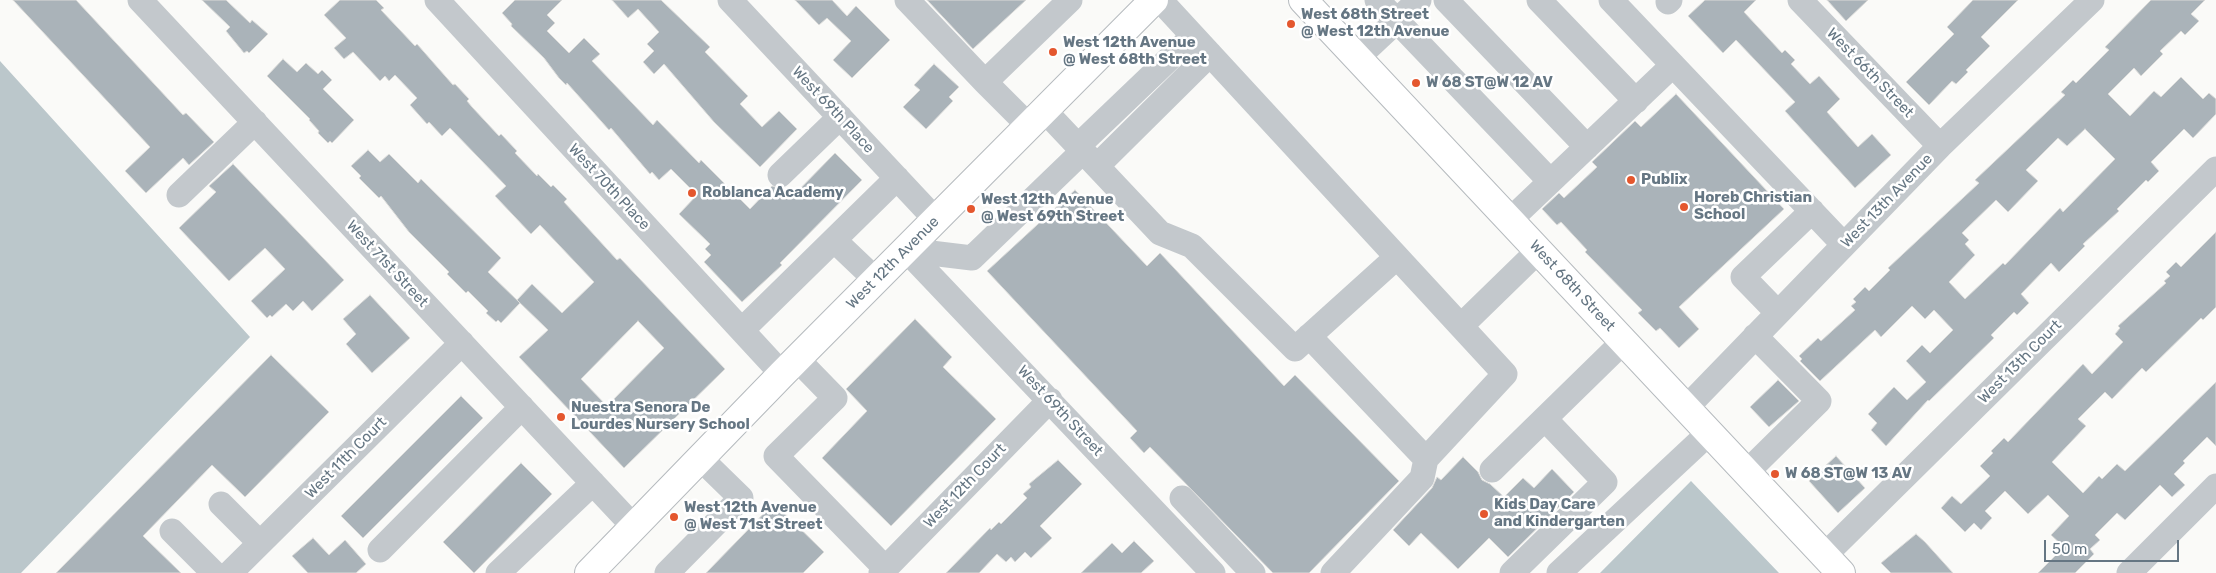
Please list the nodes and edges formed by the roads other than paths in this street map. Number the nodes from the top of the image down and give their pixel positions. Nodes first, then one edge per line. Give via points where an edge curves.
1 (140, 0) edge
2 (437, 0) edge
3 (730, 0) edge
4 (907, 0) edge
5 (1070, 0) edge
6 (1154, 0) edge
7 (1160, 0) edge
8 (1303, 0) edge
9 (1377, 0) edge
10 (1419, 0) edge
11 (1446, 0) edge
12 (1539, 0) edge
13 (1610, 0) edge
14 (1800, 0) edge
15 (2092, 0) edge
16 (1396, 21) junction
17 (1193, 36) junction
18 (1210, 54) junction
19 (1357, 58) junction
20 (1673, 66) junction
21 (985, 82) junction
22 (1636, 101) junction
23 (840, 117) junction
24 (1037, 118) junction
25 (254, 122) junction
26 (1940, 146) junction
27 (1587, 147) junction
28 (1086, 154) junction
29 (2216, 169) edge
30 (780, 175) dead end
31 (897, 178) junction
32 (1550, 181) junction
33 (179, 195) dead end
34 (1812, 211) junction
35 (936, 220) junction
36 (1510, 220) junction
37 (834, 240) junction
38 (1844, 245) junction
39 (906, 250) junction
40 (1539, 250) junction
41 (1397, 257) junction
42 (876, 280) junction
43 (1778, 313) junction
44 (1461, 326) junction
45 (742, 330) junction
46 (1309, 336) junction
47 (1755, 336) junction
48 (1624, 341) junction
49 (462, 343) junction
50 (790, 367) junction
51 (1050, 400) junction
52 (522, 407) junction
53 (1687, 407) junction
54 (1545, 419) junction
55 (1710, 432) junction
56 (701, 458) junction
57 (1426, 459) junction
58 (1492, 470) dead end
59 (1747, 472) junction
60 (593, 483) junction
61 (2216, 486) edge
62 (1182, 498) dead end
63 (221, 504) dead end
64 (634, 528) junction
65 (172, 531) dead end
66 (260, 543) junction
67 (380, 550) dead end
68 (1833, 564) edge
69 (883, 571) edge
70 (1206, 571) edge
71 (214, 573) edge
72 (230, 573) edge
73 (498, 573) edge
74 (589, 573) edge
75 (667, 573) edge
76 (1252, 573) edge
77 (1333, 573) edge
78 (1512, 573) edge
79 (1559, 573) edge
80 (2129, 573) edge

1 - 25 street, West 71st Street
2 - 45 street, West 70th Place
3 - 23 street, West 69th Place
4 - 21 street
5 - 21 street
6 - 24 main road, West 12th Avenue
7 - 17 street
8 - 19 main road, West 68th Street
9 - 16 street
10 - 16 street
11 - 27 street
12 - 22 street
13 - 20 street
14 - 26 street, West 66th Street
15 - 26 street, West 13th Avenue
16 - 19 street
16 - 32 street
17 - 18 street
17 - 28 street
18 - 28 street
18 - 41 street
19 - 36 main road, West 68th Street
20 - 22 street
20 - 34 street
21 - 24 street
22 - 27 street
23 - 30 street
23 - 31 street, West 69th Place
24 - 28 street
24 - 35 main road, West 12th Avenue
25 - 33 street
25 - 49 street, West 71st Street
26 - 38 street, West 13th Avenue
27 - 32 street
28 - 39 street via 972,258
28 - 46 street via 1160,233 1192,246 1295,349
29 - 68 street, West 13th Court
31 - 35 street, West 69th Place
31 - 37 street
32 - 36 street
34 - 38 street
34 - 43 street via 1743,276
35 - 39 main road, West 12th Avenue
36 - 40 main road, West 68th Street
37 - 42 street
37 - 45 street
38 - 43 street, West 13th Avenue
39 - 42 main road, West 12th Avenue
39 - 51 street, West 69th Street
40 - 44 street
40 - 48 main road, West 68th Street
41 - 44 street
41 - 46 street
42 - 50 main road, West 12th Avenue
43 - 47 street, West 13th Avenue
44 - 57 street via 1505,374
45 - 50 street, West 70th Place
46 - 57 street
47 - 53 street, West 13th Avenue
47 - 59 street via 1819,401
48 - 53 main road, West 68th Street
48 - 54 street
49 - 52 street, West 71st Street
49 - 66 street, West 11th Court
50 - 56 main road, West 12th Avenue
50 - 69 street, West 70th Place via 835,398 776,456
51 - 69 street, West 12th Court
51 - 70 street, West 69th Street
52 - 60 street, West 71st Street
52 - 67 street
53 - 55 main road, West 68th Street
54 - 58 street
54 - 78 street via 1605,482
55 - 59 main road, West 68th Street
55 - 79 street
56 - 64 main road, West 12th Avenue
56 - 75 street via 741,498
57 - 77 street via 1422,478
59 - 68 main road, West 68th Street
60 - 64 street, West 71st Street
60 - 73 street
61 - 80 street
62 - 76 street
63 - 66 street
64 - 74 main road, West 12th Avenue
65 - 71 street
66 - 72 street, West 11th Court

